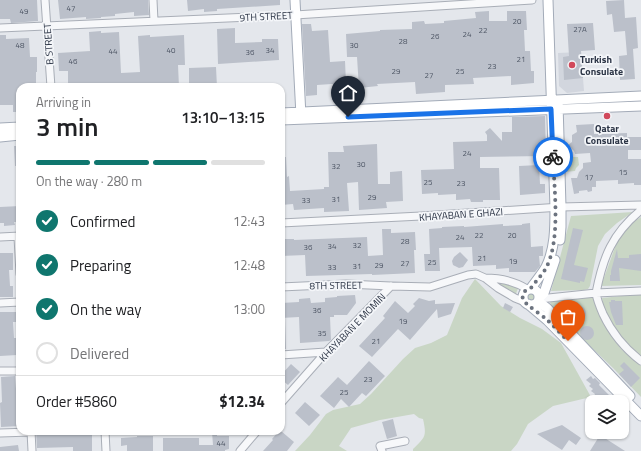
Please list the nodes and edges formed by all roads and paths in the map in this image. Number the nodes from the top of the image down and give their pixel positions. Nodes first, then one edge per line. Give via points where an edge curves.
1 (45, 0) edge
2 (153, 0) edge
3 (295, 0) edge
4 (532, 0) edge
5 (548, 0) edge
6 (296, 15) junction
7 (154, 21) junction
8 (46, 26) junction
9 (0, 28) edge
10 (51, 83) edge
11 (641, 96) edge
12 (555, 104) junction
13 (641, 106) edge
14 (285, 113) edge
15 (301, 115) junction
16 (285, 119) edge
17 (16, 127) edge
18 (0, 128) edge
19 (16, 136) edge
20 (0, 137) edge
21 (641, 205) edge
22 (558, 207) junction
23 (641, 210) edge
24 (285, 223) edge
25 (16, 236) edge
26 (0, 237) edge
27 (485, 278) junction
28 (391, 286) junction
29 (285, 287) edge
30 (529, 289) junction
31 (641, 291) edge
32 (596, 293) junction
33 (539, 300) junction
34 (16, 302) edge
35 (0, 303) edge
36 (526, 303) junction
37 (326, 352) junction
38 (285, 355) edge
39 (641, 361) edge
40 (16, 371) edge
41 (0, 372) edge
42 (285, 398) edge
43 (641, 408) edge
44 (641, 416) edge
45 (16, 432) edge
46 (0, 433) edge
47 (31, 435) edge
48 (105, 435) edge
49 (254, 435) edge
50 (405, 441) dead end
51 (32, 451) edge
52 (106, 451) edge
53 (240, 451) edge
54 (382, 451) edge

1 - 8 street, B STREET
2 - 7 street
3 - 6 main road
4 - 6 street, 9TH STREET
5 - 12 main road
6 - 7 street, 9TH STREET
6 - 15 main road
7 - 8 street, 9TH STREET
8 - 9 street, 9TH STREET
8 - 10 street, B STREET
11 - 12 main road
12 - 13 main road
12 - 15 main road via 376,109
12 - 22 main road
14 - 15 main road
15 - 16 main road
17 - 18 main road
19 - 20 main road
21 - 22 street, KHAYABAN E GHAZI
22 - 24 street, KHAYABAN E GHAZI
22 - 30 main road via 551,254 546,268
22 - 33 main road via 561,227 559,246 544,293
23 - 32 street via 621,229 614,240 603,263
25 - 26 street
27 - 28 street, KHAYABAN E MOMIN via 476,274 430,286
27 - 30 street, KHAYABAN E MOMIN via 498,278
27 - 36 street, KHAYABAN E MOMIN
28 - 29 street, 8TH STREET via 346,284
28 - 37 street, KHAYABAN E MOMIN
30 - 33 main road via 538,291
30 - 36 main road via 523,294
31 - 32 street
32 - 33 street
32 - 39 street via 600,307 618,339
33 - 36 main road via 534,304
33 - 43 main road
34 - 35 street
36 - 44 main road via 547,320
37 - 38 street
37 - 42 street, KHAYABAN E MOMIN
40 - 41 street
45 - 46 street
47 - 51 street
48 - 52 street
49 - 53 street
50 - 54 street via 380,446

